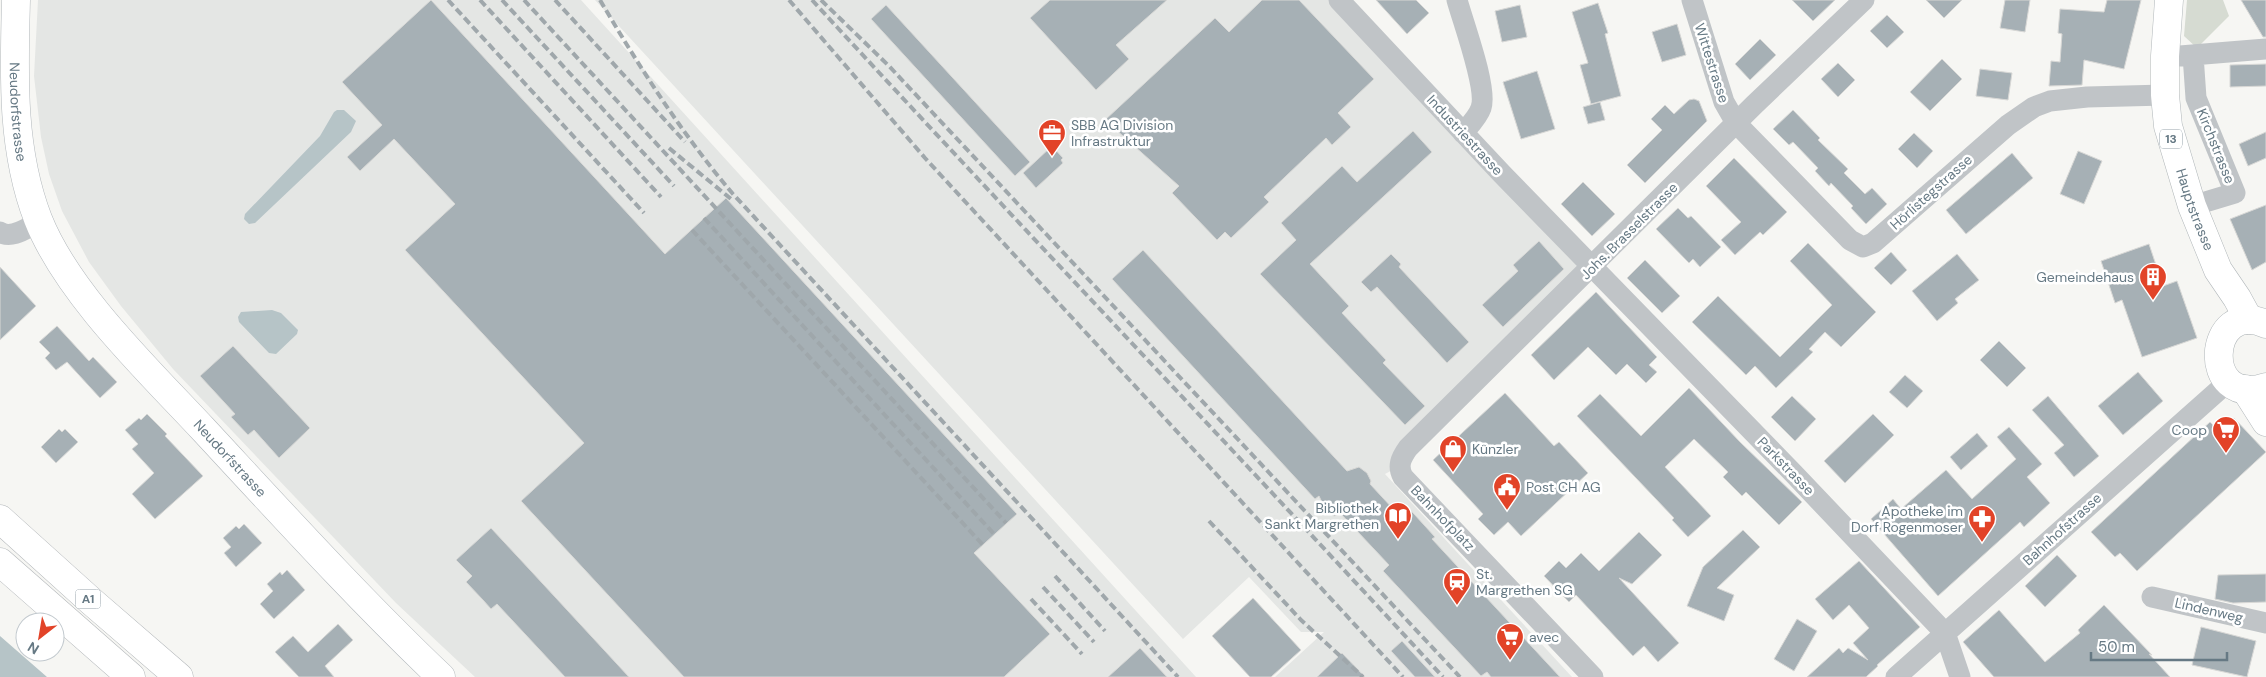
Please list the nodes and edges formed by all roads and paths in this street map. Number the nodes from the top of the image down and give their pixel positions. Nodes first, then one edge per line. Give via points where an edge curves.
1 (16, 0) edge
2 (1339, 0) edge
3 (1457, 0) edge
4 (1692, 0) edge
5 (1864, 0) edge
6 (2169, 0) edge
7 (2266, 49) edge
8 (2193, 55) junction
9 (2165, 56) junction
10 (2164, 94) junction
11 (1736, 123) junction
12 (1463, 133) junction
13 (2192, 206) junction
14 (39, 222) junction
15 (0, 232) edge
16 (1592, 268) junction
17 (2247, 325) edge
18 (2246, 385) edge
19 (2266, 422) edge
20 (1400, 466) joint
21 (0, 519) edge
22 (0, 562) edge
23 (2152, 597) dead end
24 (2266, 623) edge
25 (1945, 633) junction
26 (131, 677) edge
27 (179, 677) edge
28 (441, 677) edge
29 (1593, 677) edge
30 (1896, 677) edge
31 (1960, 677) edge

1 - 14 main road, Neudorfstrasse via 14,77 17,130 23,169
2 - 12 street, Industriestrasse
3 - 12 street via 1474,58 1482,103 1479,113
4 - 11 street, Wittestrasse via 1724,102
5 - 11 street, Johs. Brasselstrasse
6 - 9 main road, Hauptstrasse / 13
7 - 8 street
8 - 9 street
8 - 13 street, Kirchstrasse via 2196,98 2235,193
9 - 10 main road, Hauptstrasse / 13
10 - 11 street, Hörlistegstrasse via 2078,98 2050,101 2034,107 2008,125 1873,243 1863,247 1850,240
10 - 13 main road, Hauptstrasse / 13 via 2168,126
11 - 16 street, Johs. Brasselstrasse
12 - 16 street, Industriestrasse
13 - 17 main road, Hauptstrasse / 13 via 2218,270 2237,298
14 - 15 street via 13,234
14 - 28 main road, Neudorfstrasse via 70,277 112,329 298,532 393,632
16 - 20 street, Johs. Brasselstrasse via 1408,448
16 - 25 street, Parkstrasse
17 - 18 main road, Hauptstrasse via 2218,352 2222,372
18 - 19 main road, Hauptstrasse
18 - 25 street, Bahnhofstrasse
20 - 29 street, Bahnhofplatz via 1403,477
21 - 27 main road, A1
22 - 26 main road, A1
23 - 24 street, Lindenweg
25 - 30 street, Bahnhofstrasse
25 - 31 street, Parkstrasse

